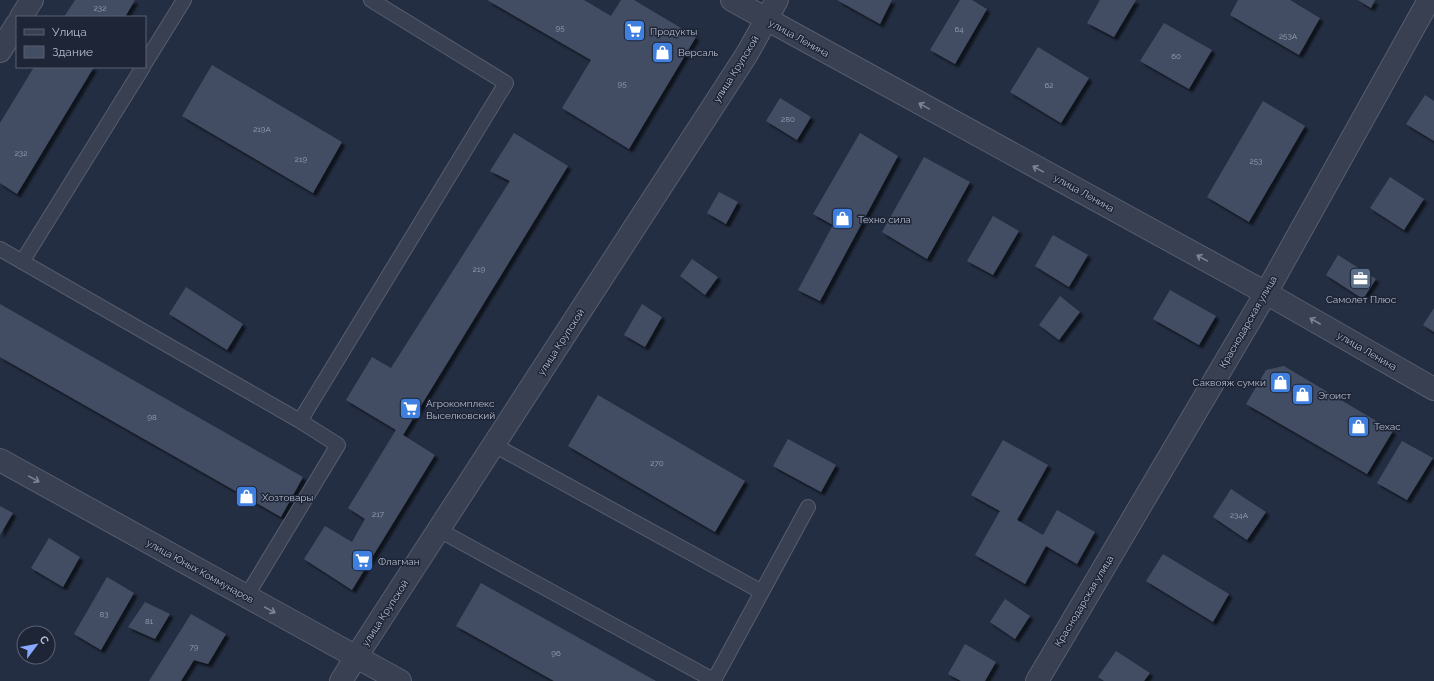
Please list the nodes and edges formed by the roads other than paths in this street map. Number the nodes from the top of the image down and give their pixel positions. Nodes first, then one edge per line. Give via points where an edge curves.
1 (32, 0) edge
2 (184, 0) edge
3 (371, 0) edge
4 (732, 0) edge
5 (777, 0) edge
6 (1429, 0) edge
7 (22, 16) edge
8 (766, 19) junction
9 (16, 26) edge
10 (0, 51) edge
11 (146, 61) edge
12 (142, 68) edge
13 (0, 249) edge
14 (22, 262) junction
15 (1266, 293) junction
16 (1434, 389) edge
17 (300, 421) junction
18 (494, 445) junction
19 (0, 460) edge
20 (808, 507) dead end
21 (439, 530) junction
22 (762, 592) junction
23 (246, 597) junction
24 (356, 657) junction
25 (341, 681) edge
26 (400, 681) edge
27 (714, 681) edge
28 (1037, 681) edge

1 - 7 street
2 - 11 lane
3 - 17 lane via 506,83
4 - 8 street, улица Ленина
5 - 8 street, улица Крупской
6 - 15 street, Краснодарская улица
15 -> 8 street, улица Ленина
8 - 18 street, улица Крупской via 747,54
9 - 10 street
12 - 14 lane
13 - 14 lane
14 - 17 lane
16 -> 15 street, улица Ленина
15 - 28 street, Краснодарская улица
17 - 23 lane via 338,445
18 - 21 street, улица Крупской
18 - 22 lane
19 -> 23 street, улица Юных Коммунаров
20 - 22 lane
21 - 24 street, улица Крупской
21 - 27 lane
22 - 27 lane
23 -> 24 street, улица Юных Коммунаров
24 - 25 street, улица Крупской
24 - 26 street, улица Юных Коммунаров

